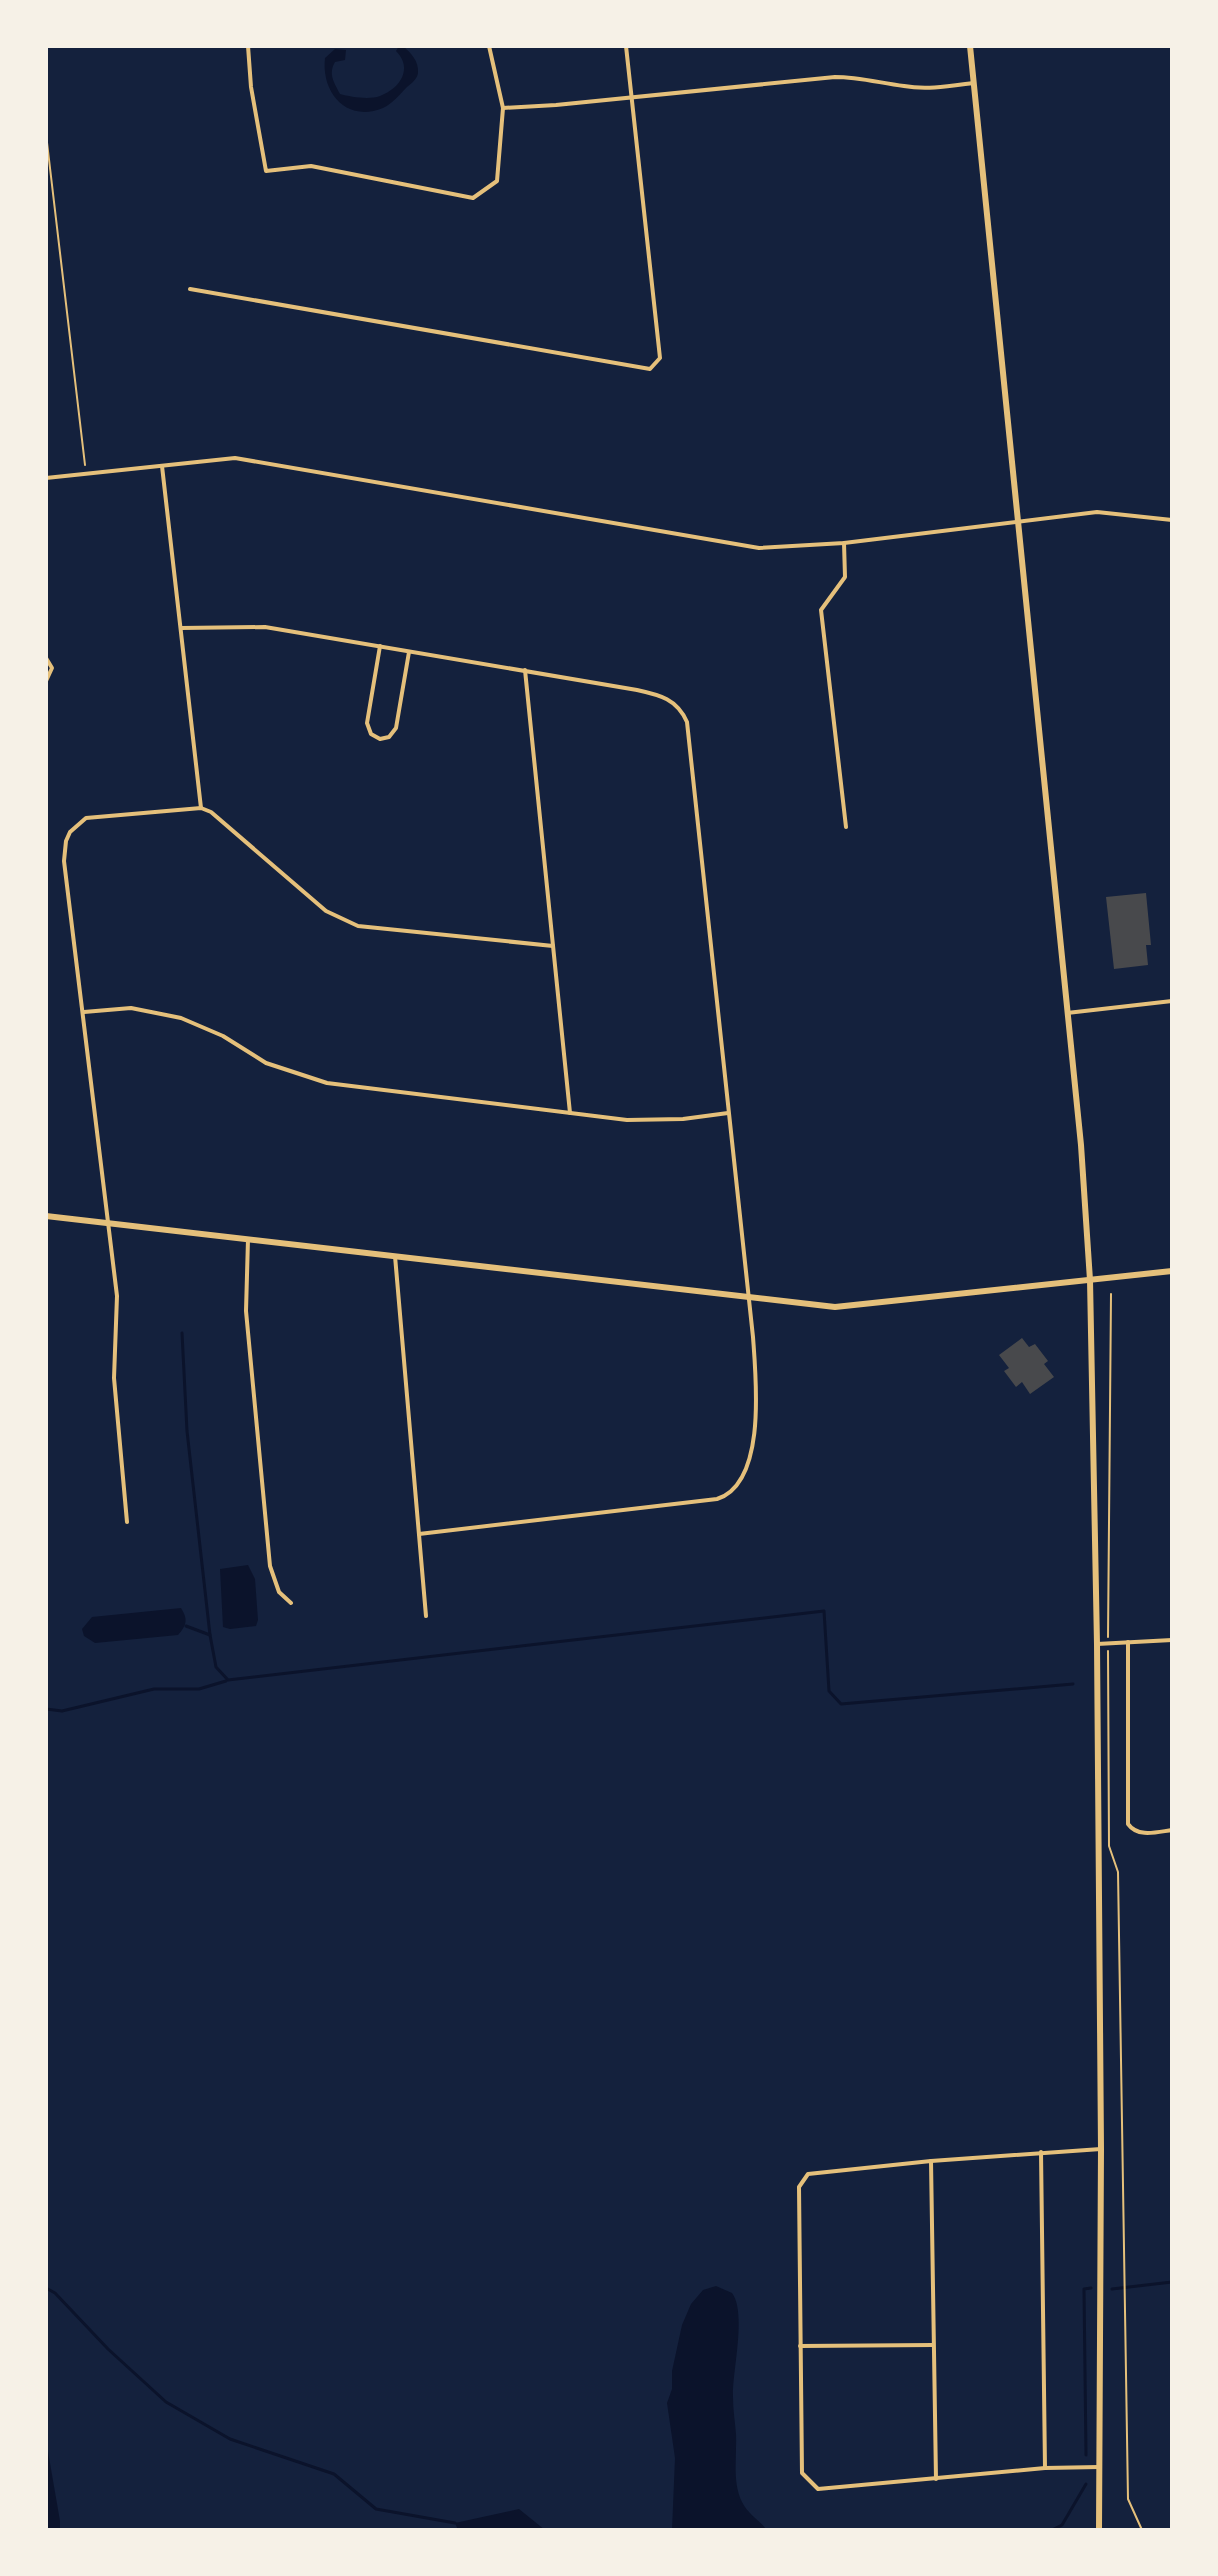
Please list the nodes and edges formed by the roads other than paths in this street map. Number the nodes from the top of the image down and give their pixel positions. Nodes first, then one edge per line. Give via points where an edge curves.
1 (248, 46) edge
2 (489, 46) edge
3 (626, 46) edge
4 (970, 46) edge
5 (973, 83) junction
6 (631, 97) junction
7 (503, 108) junction
8 (190, 289) dead end
9 (162, 466) junction
10 (46, 478) edge
11 (1172, 520) edge
12 (1019, 522) junction
13 (844, 543) junction
14 (181, 628) junction
15 (380, 646) junction
16 (409, 651) junction
17 (46, 658) edge
18 (525, 670) junction
19 (46, 681) edge
20 (201, 808) junction
21 (846, 827) dead end
22 (553, 946) junction
23 (1172, 1001) edge
24 (84, 1012) junction
25 (1067, 1013) junction
26 (570, 1113) junction
27 (728, 1113) junction
28 (46, 1216) edge
29 (109, 1223) junction
30 (248, 1239) junction
31 (395, 1256) junction
32 (1172, 1271) edge
33 (1090, 1280) junction
34 (749, 1296) junction
35 (127, 1522) dead end
36 (419, 1534) junction
37 (291, 1603) dead end
38 (426, 1616) dead end
39 (1172, 1640) edge
40 (1128, 1642) junction
41 (1097, 1644) junction
42 (1172, 1830) edge
43 (1101, 2149) junction
44 (1041, 2152) junction
45 (931, 2161) junction
46 (933, 2345) junction
47 (800, 2346) junction
48 (1099, 2467) junction
49 (1045, 2468) junction
50 (936, 2479) junction
51 (1099, 2530) edge

1 - 7 street via 266,171 311,166 473,198 497,181
2 - 7 street
3 - 6 street
4 - 5 street
5 - 6 street via 929,88 835,77
5 - 12 street
6 - 7 street
6 - 8 street via 660,358 650,369
9 - 10 street
9 - 13 street via 235,458 759,548
9 - 14 street
11 - 12 street via 1108,512
12 - 13 street
12 - 25 street
13 - 21 street via 845,577 821,610
14 - 15 street via 265,627
14 - 20 street
15 - 16 street
15 - 16 street via 367,723 380,739 396,728
16 - 18 street
17 - 19 street via 52,668
18 - 22 street
18 - 27 street via 661,695 683,712
20 - 22 street via 344,922
20 - 24 street via 86,818 70,832 64,861
22 - 26 street
23 - 25 street
24 - 26 street via 131,1008 181,1018 307,1079
24 - 29 street
25 - 33 street
26 - 27 street via 653,1121
27 - 34 street
28 - 29 street
29 - 30 street
29 - 35 street via 117,1296 114,1378
30 - 31 street
30 - 37 street via 246,1311 270,1566 279,1592
31 - 34 street
31 - 36 street
32 - 33 street
33 - 34 street via 835,1307
33 - 41 street
34 - 36 street via 755,1420 749,1461 732,1492 717,1499
36 - 38 street
39 - 40 street
40 - 41 street
40 - 42 street via 1128,1824 1140,1833
41 - 43 street
43 - 44 street
43 - 48 street
44 - 45 street
44 - 49 street
45 - 46 street
45 - 47 street via 808,2174 799,2187
46 - 47 street
46 - 50 street
47 - 50 street via 802,2473 818,2489
48 - 49 street
48 - 51 street
49 - 50 street

